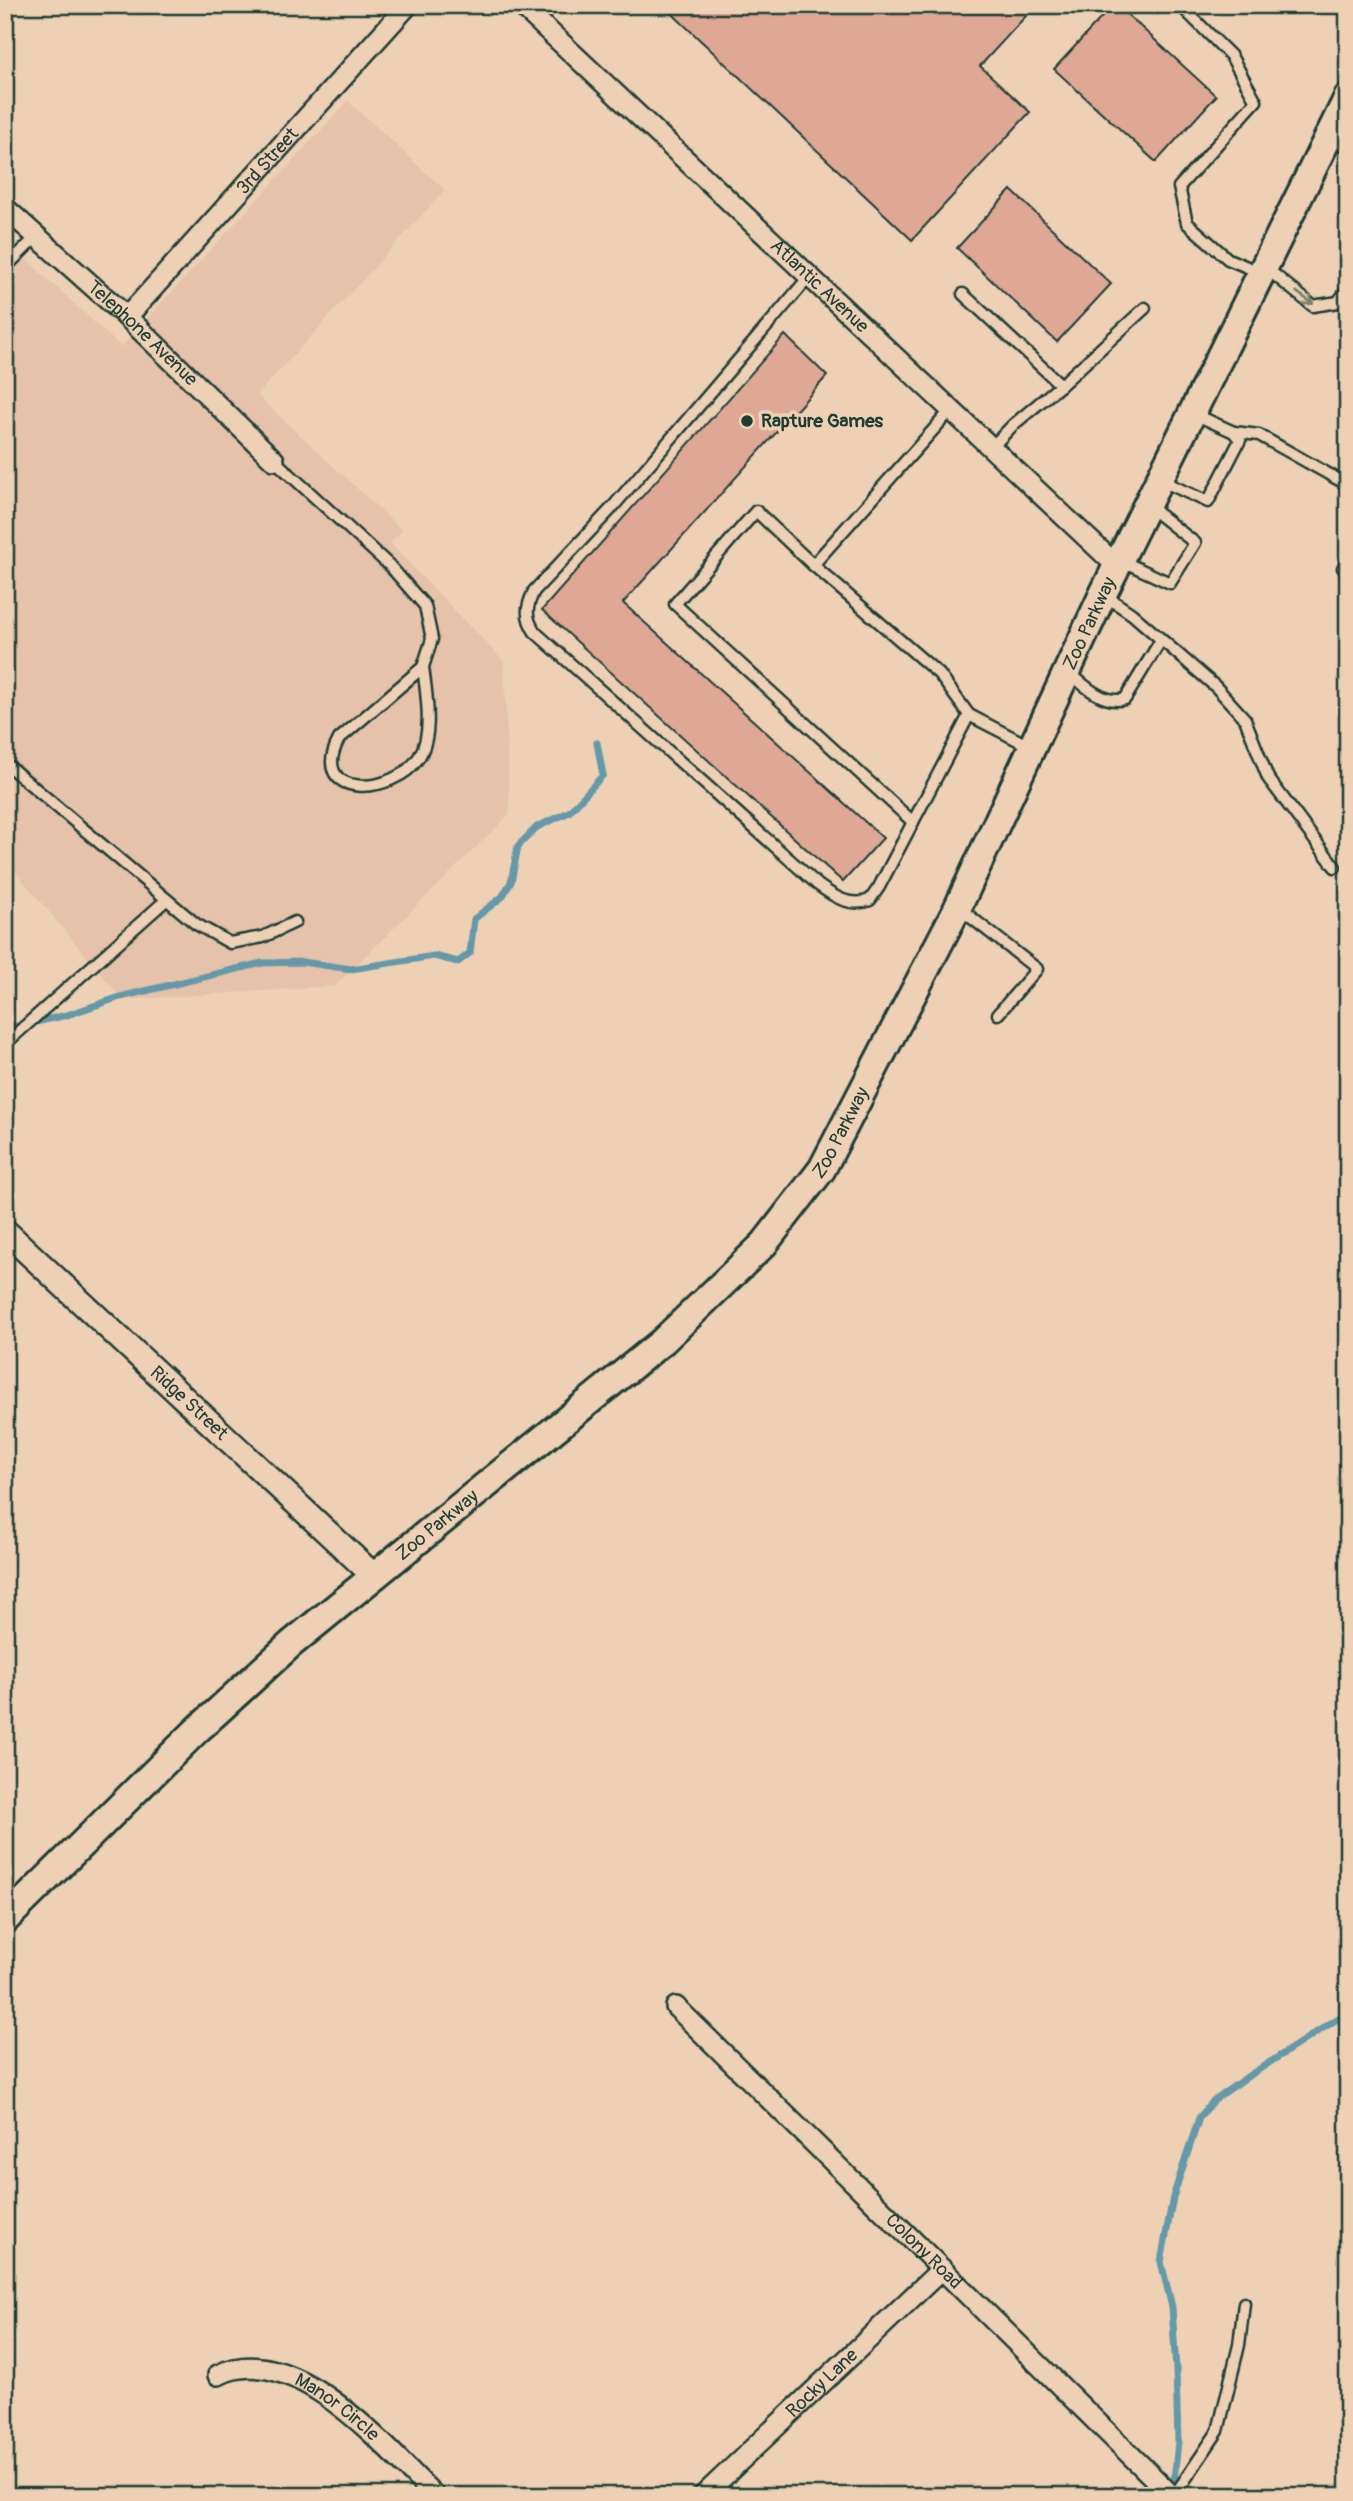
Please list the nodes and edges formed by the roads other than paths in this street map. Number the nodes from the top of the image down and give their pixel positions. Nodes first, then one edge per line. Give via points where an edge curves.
1 (408, 5) edge
2 (521, 5) edge
3 (1180, 5) edge
4 (1348, 97) edge
5 (1338, 142) edge
6 (5, 208) edge
7 (37, 236) junction
8 (5, 268) edge
9 (1261, 269) junction
10 (809, 276) junction
11 (1348, 288) edge
12 (963, 294) dead end
13 (1145, 308) dead end
14 (127, 317) junction
15 (1062, 385) junction
16 (951, 410) junction
17 (1194, 414) junction
18 (1234, 432) junction
19 (991, 448) junction
20 (274, 460) joint
21 (1162, 480) junction
22 (1348, 485) edge
23 (1148, 506) junction
24 (1118, 563) junction
25 (813, 565) junction
26 (1103, 594) junction
27 (1161, 640) junction
28 (423, 667) junction
29 (1069, 672) junction
30 (970, 715) junction
31 (1031, 747) junction
32 (5, 763) edge
33 (913, 822) junction
34 (1335, 867) dead end
35 (166, 900) junction
36 (958, 907) junction
37 (295, 922) dead end
38 (998, 1014) dead end
39 (5, 1044) edge
40 (5, 1231) edge
41 (373, 1575) junction
42 (5, 1920) edge
43 (676, 2007) dead end
44 (942, 2269) junction
45 (1244, 2303) dead end
46 (218, 2375) dead end
47 (435, 2496) edge
48 (703, 2496) edge
49 (1173, 2496) edge

1 - 14 street, 3rd Street
2 - 10 street, Atlantic Avenue
3 - 9 lane via 1231,56 1256,101 1179,187 1188,223 1228,259
4 - 5 main road, Zoo Parkway
5 - 9 main road, Zoo Parkway
6 - 7 street, Telephone Avenue
7 - 8 lane
7 - 14 street, Telephone Avenue
9 -> 11 lane via 1313,306 1338,302
9 - 17 main road, Zoo Parkway
10 - 16 street, Atlantic Avenue
10 - 33 lane via 611,509 534,591 527,618 535,632 835,897 851,902 870,900
12 - 15 lane
13 - 15 lane
14 - 20 street, Telephone Avenue
15 - 19 lane
16 - 19 street, Atlantic Avenue
16 - 25 lane
17 - 18 lane
17 - 21 main road, Zoo Parkway
18 - 21 lane via 1240,440 1208,502
18 - 22 lane via 1259,435
19 - 24 street, Atlantic Avenue
20 - 28 lane via 389,565 425,606 432,639
21 - 23 main road, Zoo Parkway
23 - 24 main road, Zoo Parkway
23 - 24 lane via 1195,543 1170,583
24 - 26 main road, Zoo Parkway
25 - 30 lane via 939,674
25 - 33 lane via 756,511 675,604
26 - 27 lane
26 - 29 main road, Zoo Parkway
27 - 29 lane via 1125,699 1117,702
27 - 34 lane via 1245,719 1268,778
28 - 28 lane via 339,739 331,753 334,771 345,783 373,787 396,777 420,757 429,717
29 - 31 main road, Zoo Parkway
30 - 31 lane
30 - 33 lane
31 - 36 main road, Zoo Parkway
32 - 35 lane
35 - 37 lane via 230,943 263,937
35 - 39 lane
36 - 38 lane via 1037,969
36 - 41 main road, Zoo Parkway via 822,1169 764,1244 663,1341
40 - 41 street, Ridge Street
41 - 42 main road, Zoo Parkway via 196,1731
43 - 44 street, Colony Road
44 - 48 street, Rocky Lane
44 - 49 street, Colony Road
45 - 49 lane via 1218,2431
46 - 47 street, Manor Circle via 230,2368 268,2367 297,2379 342,2408

